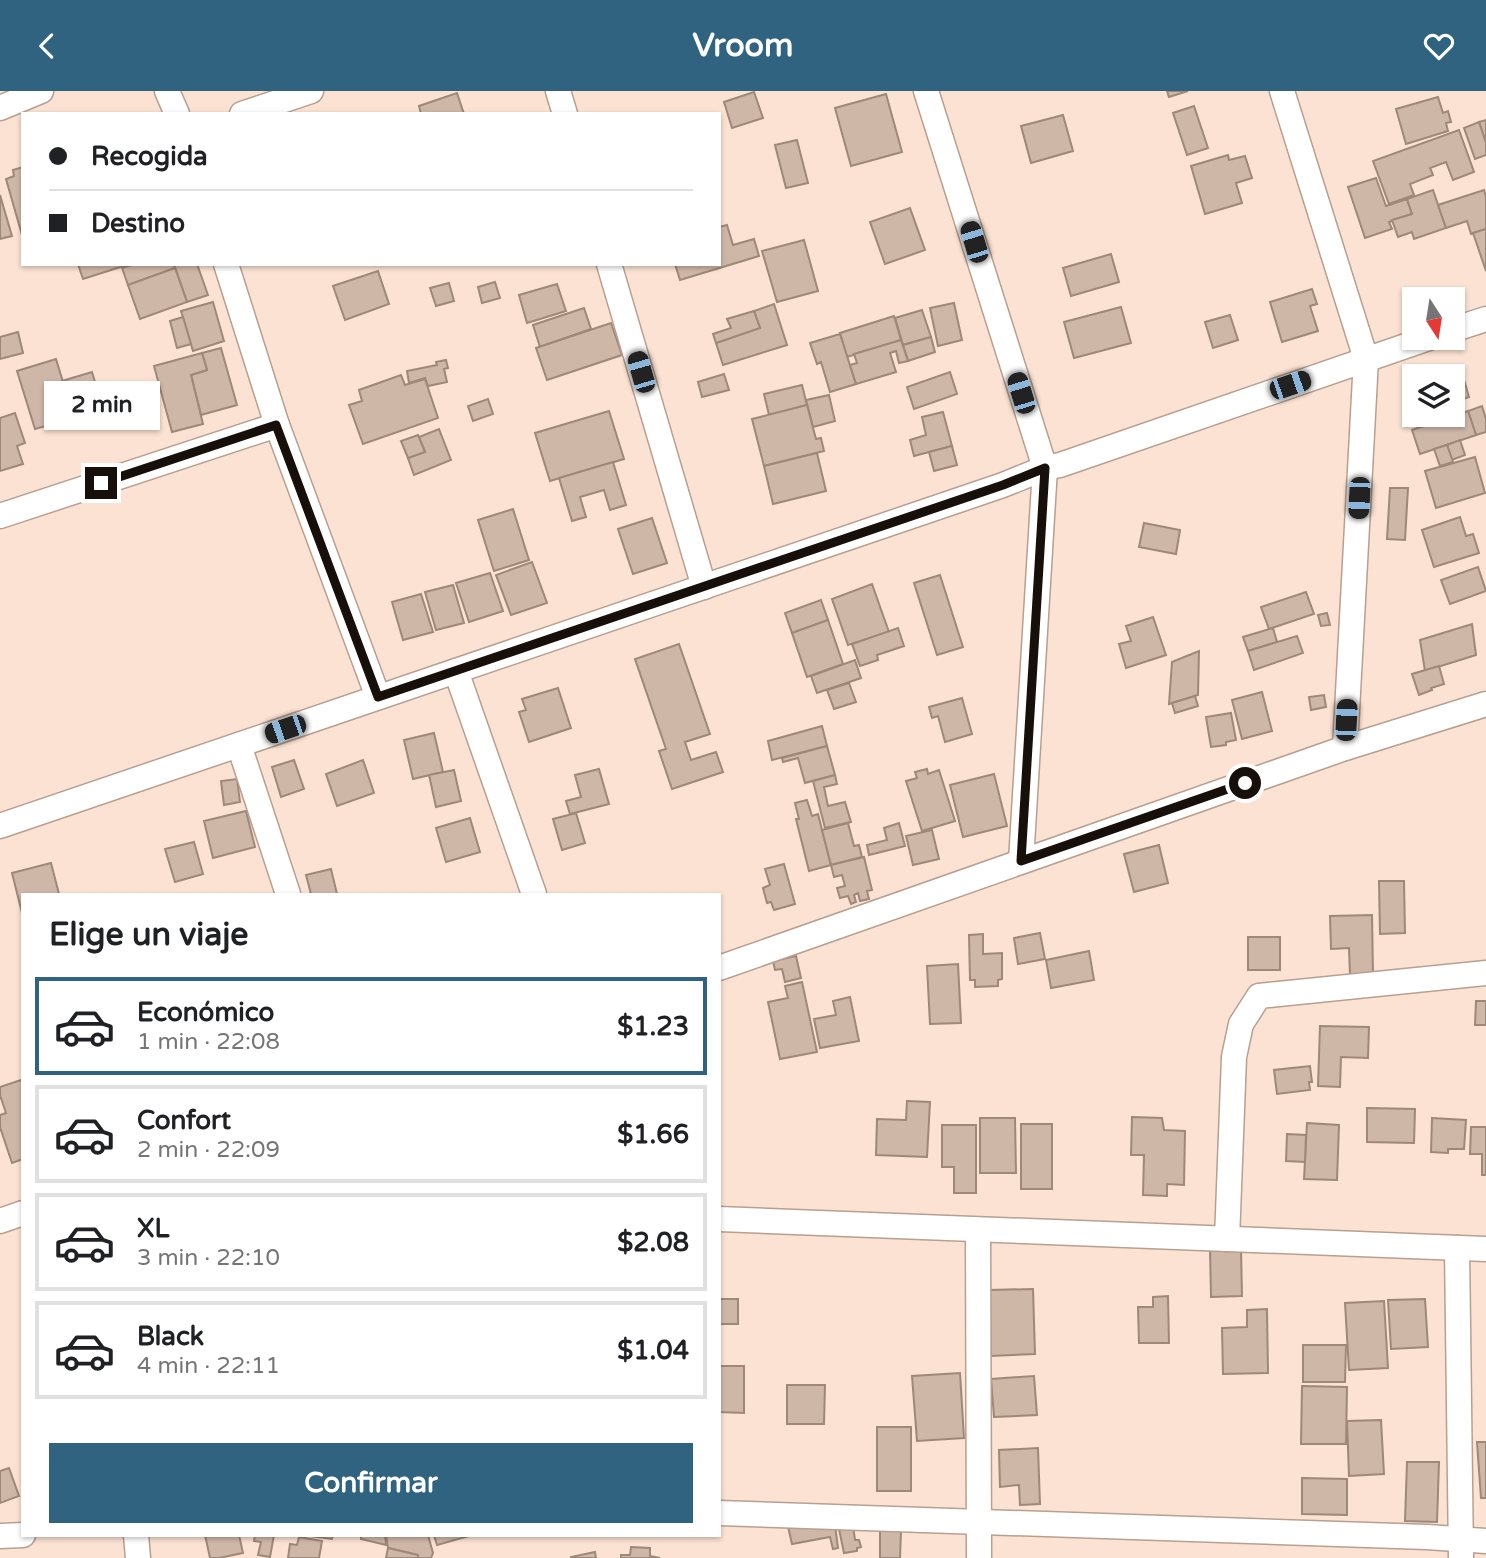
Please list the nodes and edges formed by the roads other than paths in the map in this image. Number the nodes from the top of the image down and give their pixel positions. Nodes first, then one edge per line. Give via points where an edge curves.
1 (41, 91) edge
2 (167, 91) edge
3 (311, 91) edge
4 (558, 91) edge
5 (926, 91) edge
6 (1282, 91) edge
7 (0, 108) edge
8 (176, 112) edge
9 (248, 112) edge
10 (564, 112) edge
11 (227, 266) edge
12 (610, 266) edge
13 (1486, 319) edge
14 (1465, 326) edge
15 (1402, 347) edge
16 (1366, 359) junction
17 (276, 425) junction
18 (1045, 468) junction
19 (0, 516) edge
20 (704, 587) junction
21 (456, 671) junction
22 (378, 697) junction
23 (1486, 704) edge
24 (239, 745) junction
25 (1345, 748) junction
26 (0, 826) edge
27 (1021, 861) junction
28 (288, 893) edge
29 (534, 893) edge
30 (721, 967) edge
31 (1486, 973) edge
32 (21, 1214) edge
33 (721, 1219) edge
34 (0, 1221) edge
35 (978, 1230) junction
36 (1227, 1240) junction
37 (1457, 1248) junction
38 (1486, 1249) edge
39 (721, 1513) edge
40 (979, 1522) junction
41 (21, 1535) edge
42 (0, 1536) edge
43 (136, 1537) edge
44 (1469, 1546) edge
45 (138, 1558) edge
46 (979, 1558) edge

1 - 7 street
2 - 8 street
3 - 9 street
4 - 10 street
5 - 18 street
6 - 16 street
11 - 17 street
12 - 20 street
13 - 14 street
15 - 16 street
16 - 18 street
16 - 25 street
17 - 19 street
17 - 22 street
18 - 20 street
18 - 27 street
20 - 21 street
21 - 22 street
21 - 29 street
22 - 24 street
23 - 25 street
24 - 26 street
24 - 28 street
25 - 27 street
27 - 30 street
31 - 36 street via 1259,996 1241,1024 1234,1057
32 - 34 street
33 - 35 street
35 - 36 street
35 - 40 street
36 - 37 street
37 - 38 street
37 - 44 street
39 - 40 street
40 - 44 street via 1413,1536
40 - 46 street
41 - 42 street
43 - 45 street

